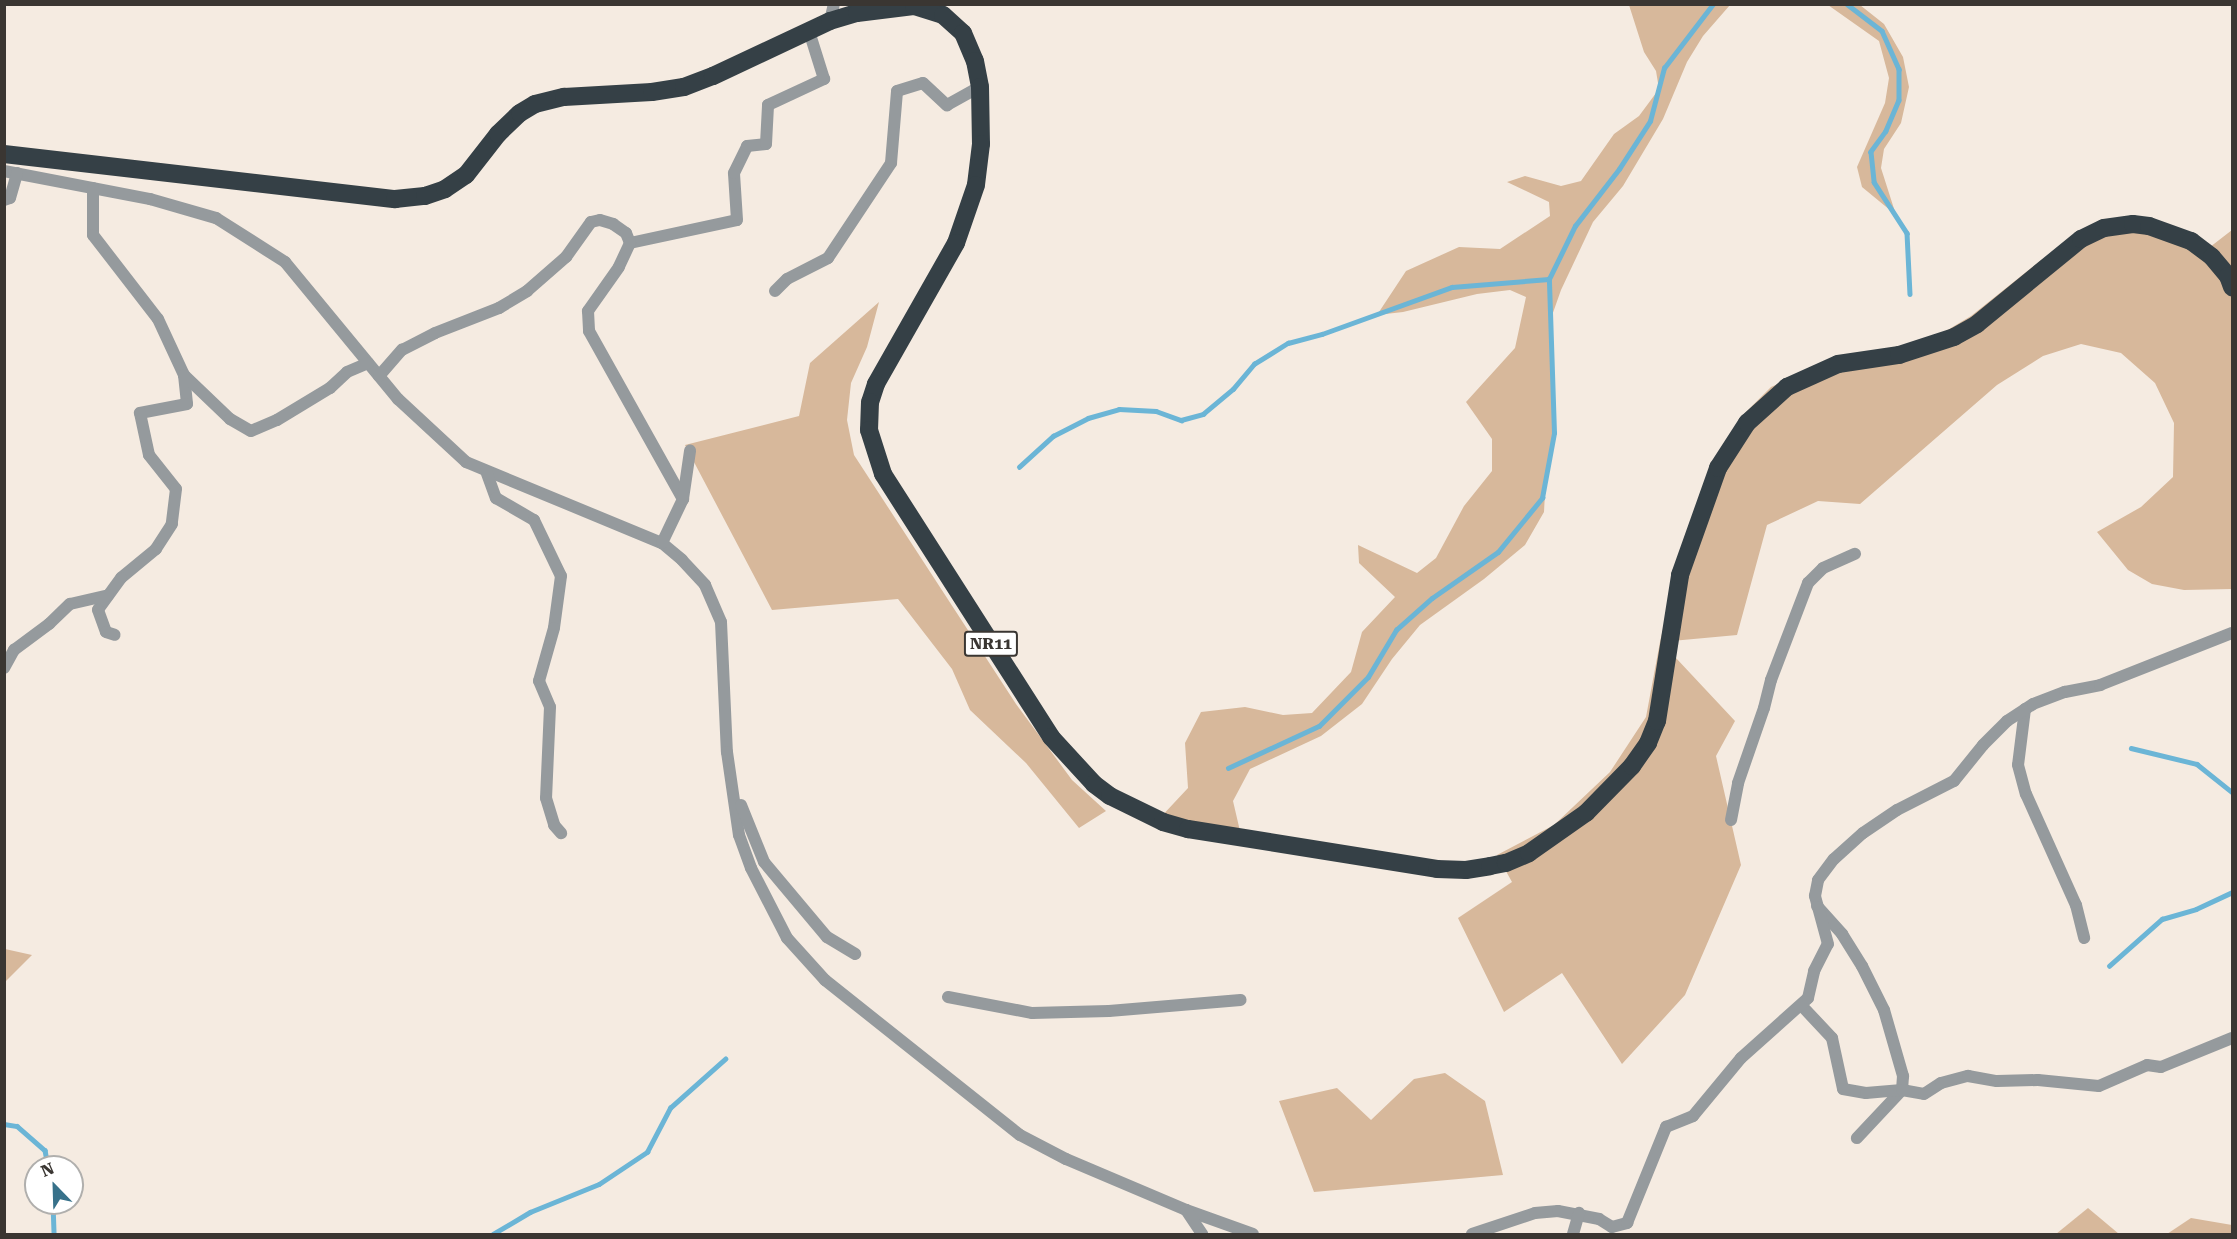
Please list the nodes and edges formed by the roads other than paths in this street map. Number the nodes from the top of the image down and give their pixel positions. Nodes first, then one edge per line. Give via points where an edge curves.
1 (832, 13) edge
2 (809, 31) junction
3 (980, 87) junction
4 (4, 154) edge
5 (11, 172) edge
6 (93, 188) junction
7 (4, 200) edge
8 (630, 243) junction
9 (2232, 287) edge
10 (775, 291) dead end
11 (368, 363) junction
12 (184, 375) junction
13 (379, 376) junction
14 (690, 452) dead end
15 (486, 471) junction
16 (683, 499) junction
17 (662, 543) junction
18 (1855, 554) dead end
19 (108, 596) junction
20 (2232, 633) edge
21 (115, 635) dead end
22 (4, 668) edge
23 (2025, 709) junction
24 (735, 790) junction
25 (1731, 820) dead end
26 (561, 832) dead end
27 (1816, 905) junction
28 (2084, 938) dead end
29 (855, 954) dead end
30 (948, 997) dead end
31 (1240, 1000) dead end
32 (1802, 1006) junction
33 (2232, 1038) edge
34 (1902, 1090) junction
35 (1857, 1138) dead end
36 (1186, 1210) junction
37 (1580, 1213) junction
38 (1612, 1231) edge
39 (1202, 1234) edge
40 (1253, 1234) edge
41 (1472, 1234) edge
42 (1573, 1234) edge

1 - 2 highway, NR11
1 - 3 highway, NR11 via 914,6 935,10 963,33 975,61
2 - 4 highway, NR11 via 684,87 564,97 536,104 498,134 466,175 445,189 424,196 395,199
2 - 8 street via 824,79 768,105 766,144 747,146 734,173 737,220
3 - 9 highway, NR11 via 981,144 976,185 966,215 956,243 876,384 870,402 869,430 883,474 1051,737 1094,784 1163,822 1188,829 1382,861 1466,870 1506,863 1546,844 1569,827 1632,766 1657,721 1680,574 1718,468 1747,423 1787,387 1838,364 1899,354 1954,337 1977,324 2081,239 2104,228 2149,226 2191,241 2212,257
3 - 10 street via 947,105 923,83 897,91 891,163 828,258 787,279
5 - 6 street
5 - 7 street via 10,198
6 - 11 street via 216,218 285,262
6 - 12 street via 93,235 158,319
8 - 13 street via 626,233 613,224 591,222 566,257 527,291 499,308 402,350
8 - 16 street via 587,318 597,348
11 - 12 street via 347,372 277,420 251,430 230,419
11 - 13 street
12 - 19 street via 187,404 141,413 149,455 176,489 172,524 156,549 121,578
13 - 15 street via 466,462
14 - 16 street
15 - 17 street
15 - 26 street via 496,498 534,520 561,576 554,628 539,681 550,707 546,798 554,825
16 - 17 street
17 - 24 street via 705,585 721,622 727,752
18 - 25 street via 1823,568 1808,583 1771,680 1738,783
19 - 21 street via 98,610 106,632
19 - 22 street via 70,604 14,650
20 - 23 street via 2100,685 2065,692
23 - 27 street via 1983,745 1954,781 1897,810 1834,859 1818,880
23 - 28 street via 2018,765 2026,794 2076,905
24 - 29 street via 764,862 827,937
24 - 36 street via 739,835 751,868 787,939 825,980 1020,1135
27 - 32 street via 1828,944
27 - 34 street via 1847,942 1884,1010 1900,1058
30 - 31 street via 1032,1013
32 - 34 street via 1832,1038 1843,1089 1866,1093
32 - 38 street via 1741,1058 1693,1116 1666,1127 1627,1223
33 - 34 street via 2161,1067 2147,1065 2099,1086 2038,1080 1997,1082 1968,1076 1941,1083 1923,1094
34 - 35 street
36 - 39 street
36 - 40 street
37 - 38 street via 1599,1218
37 - 41 street via 1535,1213
37 - 42 street

